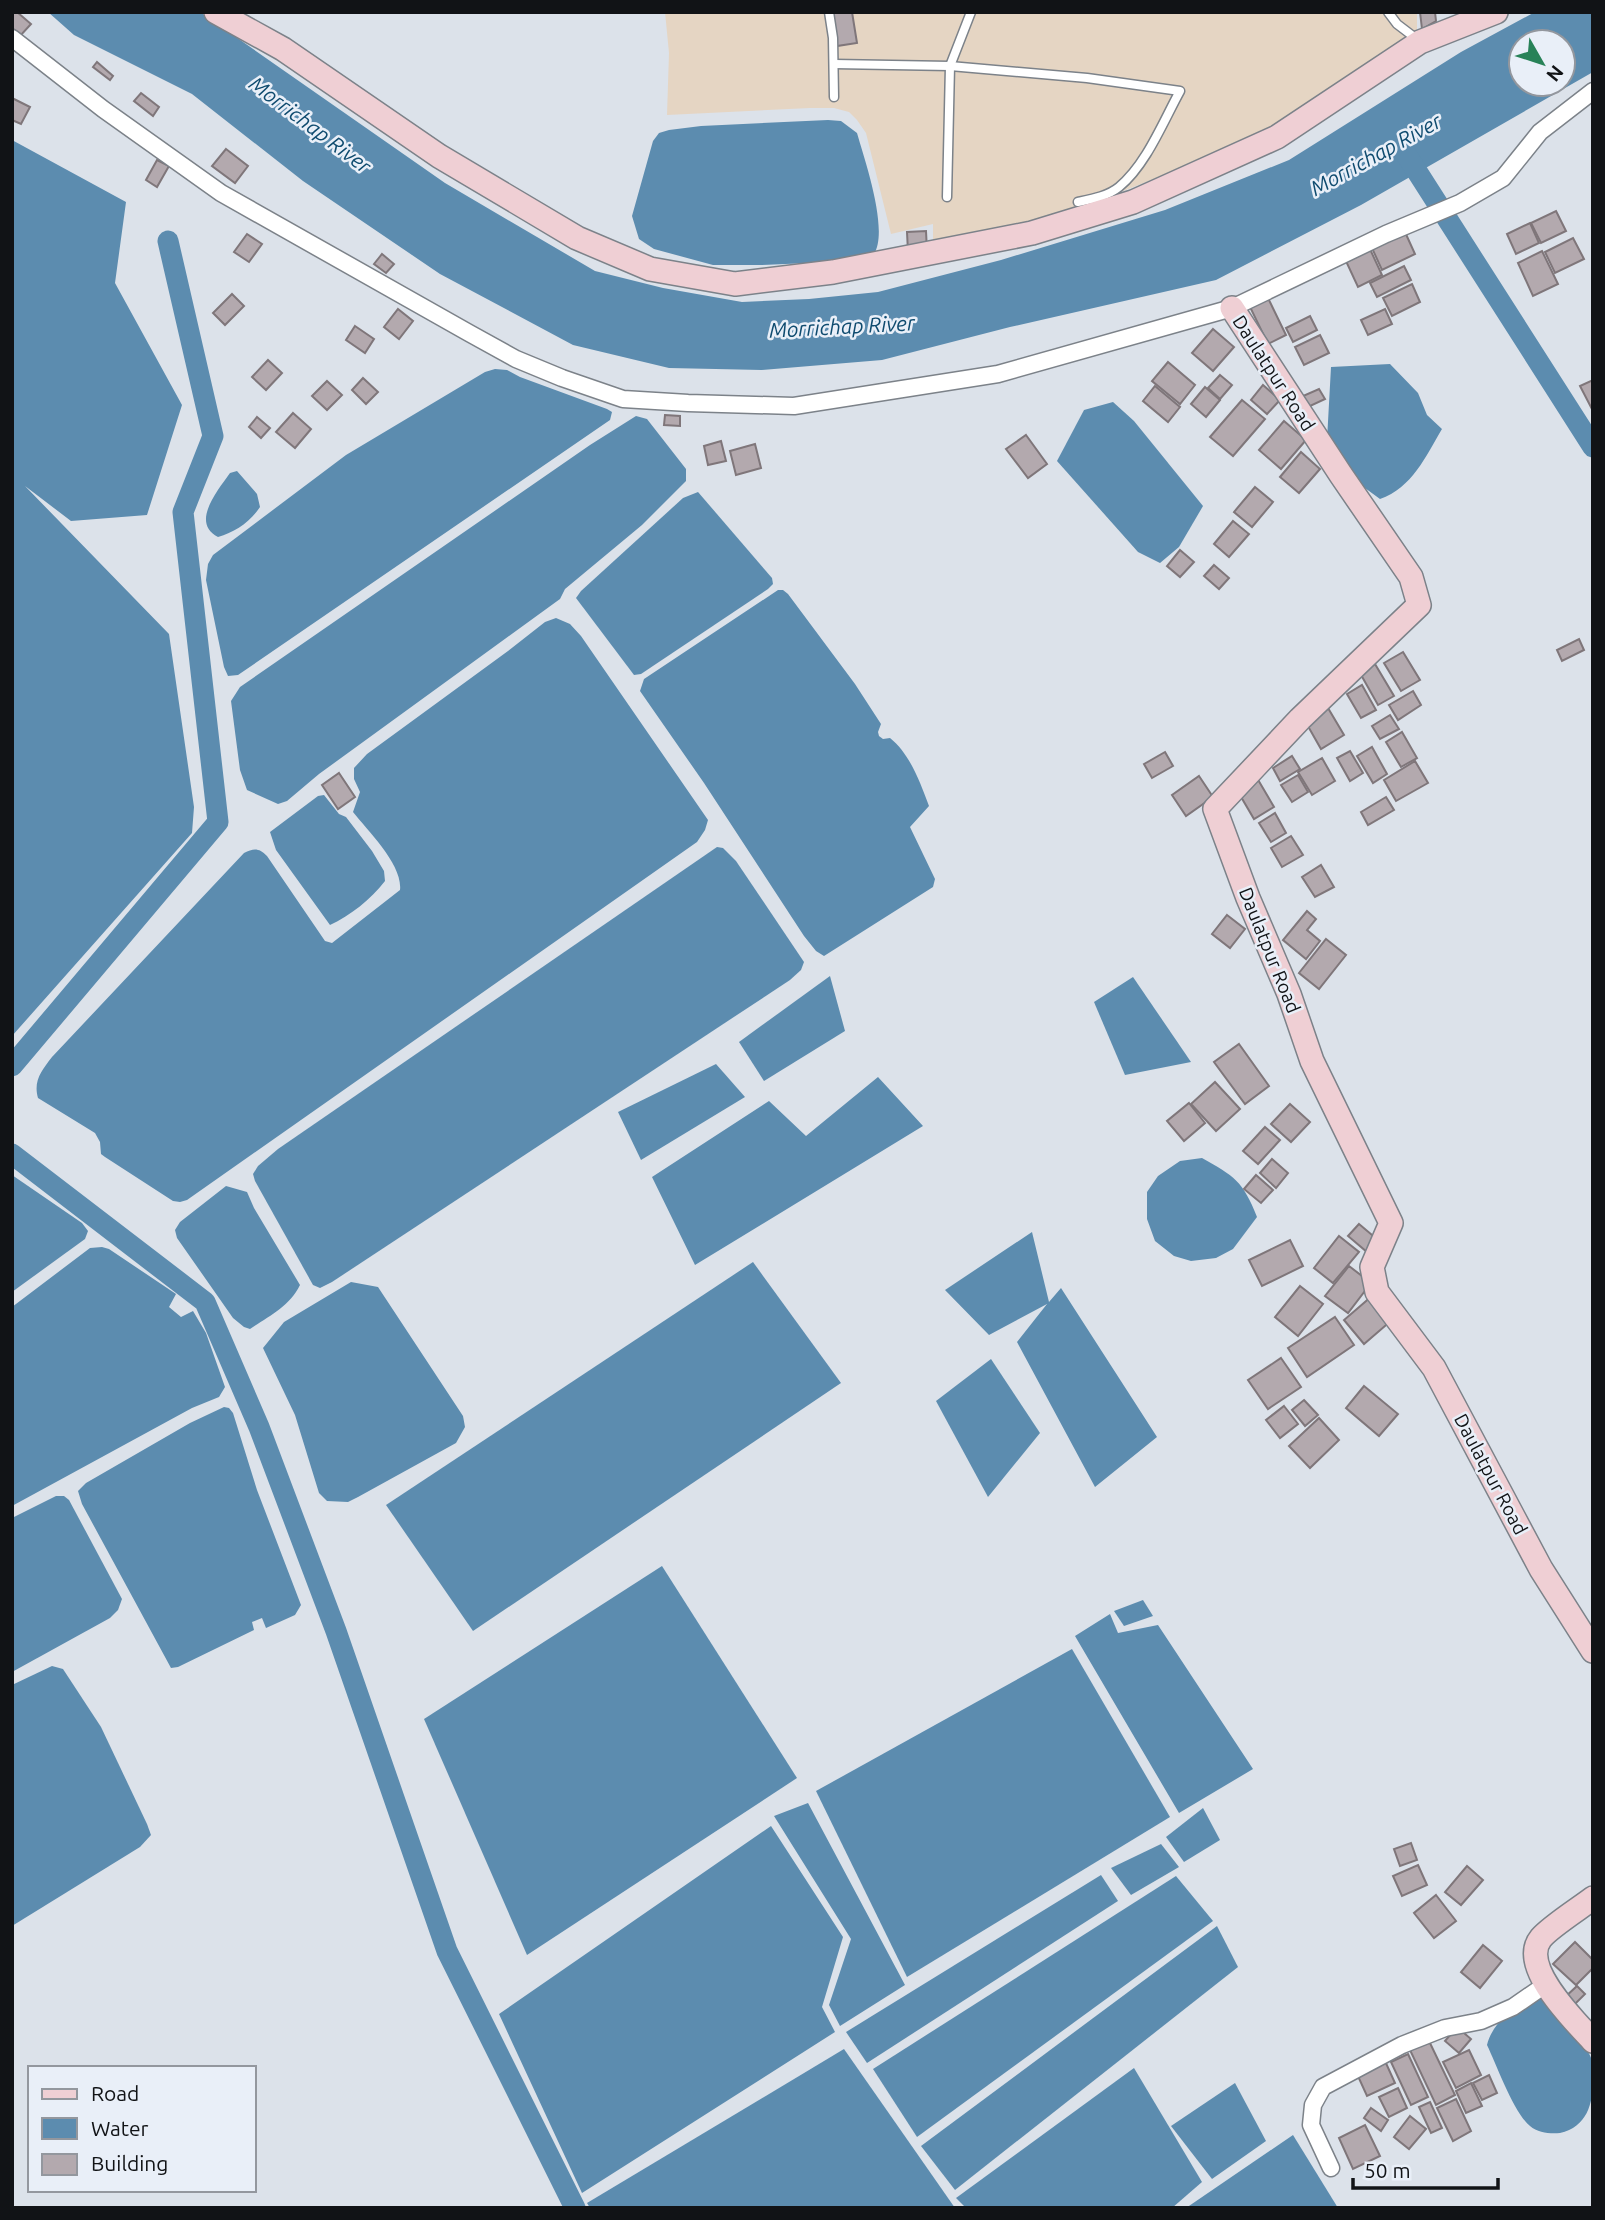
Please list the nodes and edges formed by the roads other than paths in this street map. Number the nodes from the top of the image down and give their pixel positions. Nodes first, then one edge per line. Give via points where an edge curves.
1 (216, 12) edge
2 (829, 12) edge
3 (971, 12) edge
4 (1388, 12) edge
5 (1496, 12) edge
6 (12, 38) edge
7 (1420, 42) junction
8 (834, 64) junction
9 (950, 66) junction
10 (1593, 91) edge
11 (834, 97) dead end
12 (947, 197) dead end
13 (1078, 202) dead end
14 (1232, 308) junction
15 (1593, 1651) edge
16 (1593, 1898) edge
17 (1545, 1985) junction
18 (1593, 2042) edge
19 (1331, 2168) dead end

1 - 7 street via 282,49 439,156 576,238 650,269 735,284 833,272 1032,233 1133,202 1277,137
2 - 8 lane
3 - 9 lane
4 - 7 lane
5 - 7 street
6 - 14 street via 221,193 516,359 623,399 794,406 998,374
8 - 9 lane
8 - 11 lane
9 - 12 lane
9 - 13 lane via 1180,91 1143,160 1118,188
10 - 14 street via 1540,132 1503,178 1460,203
14 - 15 street, Daulatpur Road via 1411,577 1419,605 1300,719 1215,809 1312,1061 1391,1223 1373,1267 1377,1292 1434,1368 1541,1569
16 - 17 street via 1540,1939 1535,1959
17 - 18 street
17 - 19 street via 1513,2007 1402,2046 1323,2087 1313,2105 1311,2125

